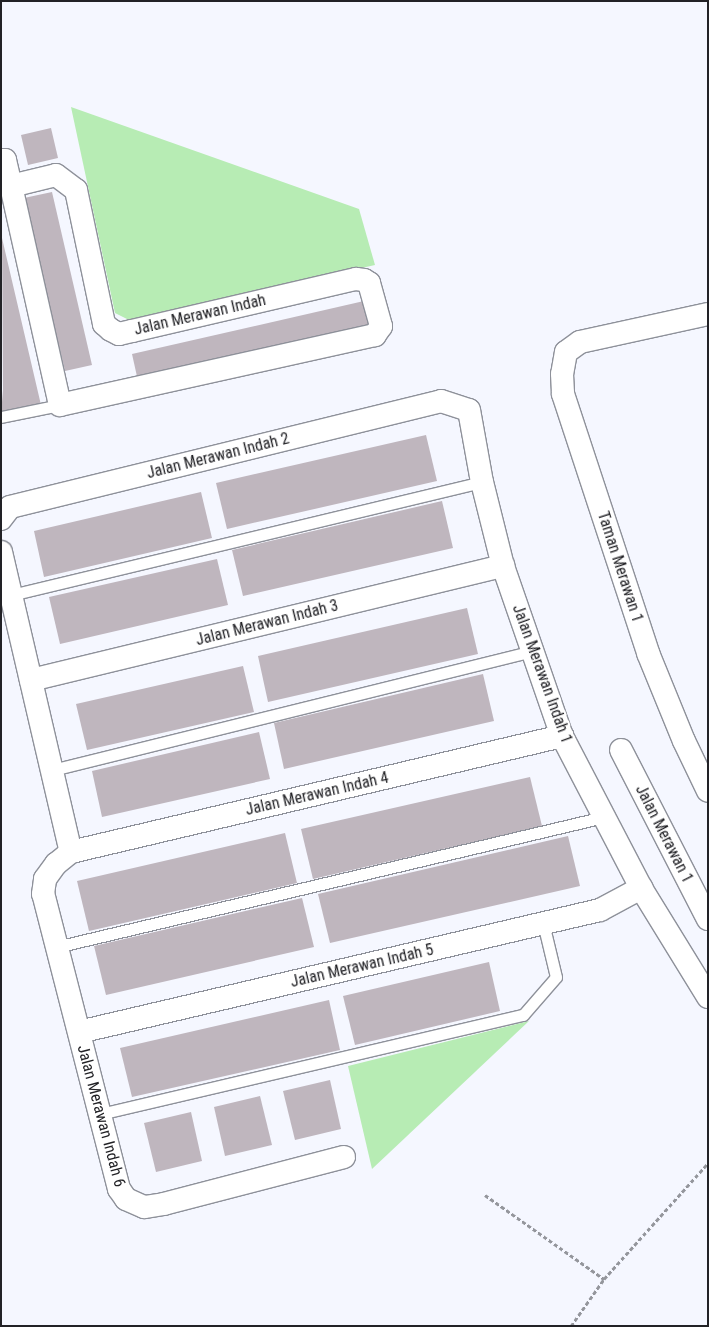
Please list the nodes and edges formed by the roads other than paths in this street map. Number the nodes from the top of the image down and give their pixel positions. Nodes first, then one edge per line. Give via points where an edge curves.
1 (1, 160) edge
2 (6, 187) edge
3 (708, 314) edge
4 (441, 401) joint
5 (60, 405) junction
6 (1, 417) edge
7 (482, 482) junction
8 (1, 519) edge
9 (1, 552) edge
10 (503, 566) junction
11 (11, 595) junction
12 (533, 651) junction
13 (31, 680) junction
14 (562, 736) junction
15 (620, 750) dead end
16 (52, 770) junction
17 (708, 791) edge
18 (604, 817) junction
19 (71, 852) junction
20 (641, 888) junction
21 (708, 918) edge
22 (543, 923) junction
23 (56, 947) junction
24 (708, 997) edge
25 (78, 1032) junction
26 (100, 1114) junction
27 (344, 1157) dead end

1 - 2 street via 5,160
2 - 5 street
2 - 5 street, Jalan Merawan Indah via 56,175 76,190 104,324 119,334 356,279 369,284 381,326 375,335
3 - 17 street, Taman Merawan 1 via 580,342 566,352 562,374 563,394 648,653
4 - 7 street, Jalan Merawan Indah 1 via 469,410
4 - 8 street, Jalan Merawan Indah 2 via 10,507
5 - 6 lane
7 - 10 street, Jalan Merawan Indah 1
7 - 11 lane
9 - 11 street
10 - 12 street, Jalan Merawan Indah 1
10 - 13 street, Jalan Merawan Indah 3
11 - 13 street
12 - 14 street, Jalan Merawan Indah 1
12 - 16 lane
13 - 16 street
14 - 18 street, Jalan Merawan Indah 1
14 - 19 street, Jalan Merawan Indah 4
15 - 21 street, Jalan Merawan 1
16 - 19 street
18 - 20 street, Jalan Merawan Indah 1
18 - 23 lane
19 - 23 street, Jalan Merawan Indah 6 via 45,879 43,894
20 - 22 street, Jalan Merawan Indah 5 via 600,910
20 - 24 street, Jalan Merawan Indah 1
22 - 25 street, Jalan Merawan Indah 5
22 - 26 lane via 556,977 523,1016
23 - 25 street, Jalan Merawan Indah 6
25 - 26 street, Jalan Merawan Indah 6
26 - 27 street, Jalan Merawan Indah 6 via 119,1189 126,1199 144,1206 164,1204

